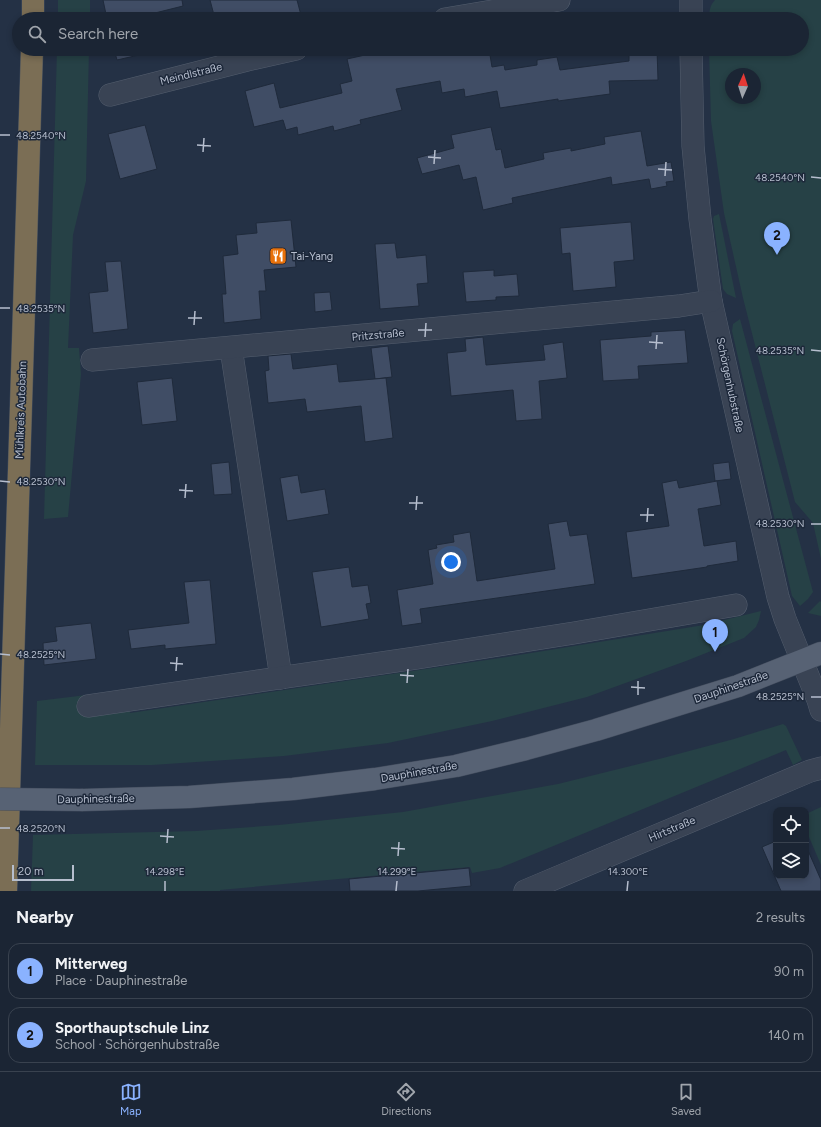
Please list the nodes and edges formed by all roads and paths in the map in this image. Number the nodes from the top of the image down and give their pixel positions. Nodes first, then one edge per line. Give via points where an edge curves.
1 (33, 0) edge
2 (559, 0) edge
3 (691, 0) edge
4 (33, 12) edge
5 (487, 12) edge
6 (691, 12) edge
7 (32, 56) edge
8 (265, 56) edge
9 (691, 56) edge
10 (110, 95) dead end
11 (711, 301) junction
12 (232, 348) junction
13 (92, 360) dead end
14 (736, 605) dead end
15 (812, 657) edge
16 (281, 678) junction
17 (88, 706) dead end
18 (821, 710) edge
19 (821, 768) edge
20 (0, 799) edge
21 (6, 891) edge
22 (524, 891) edge

1 - 4 highway
2 - 5 street
3 - 6 street
7 - 21 highway, Mühlkreis Autobahn
8 - 10 street, Meindlstraße
9 - 11 street, Schörgenhubstraße via 693,146
11 - 12 street, Pritzstraße
11 - 15 street, Schörgenhubstraße via 778,597 785,619
12 - 13 street, Pritzstraße
12 - 16 street
14 - 16 street
15 - 18 street, Schörgenhubstraße
15 - 20 main road, Dauphinestraße, bridge via 738,686 596,730 456,766 293,789 189,797
16 - 17 street
19 - 22 street, Hirtstraße

